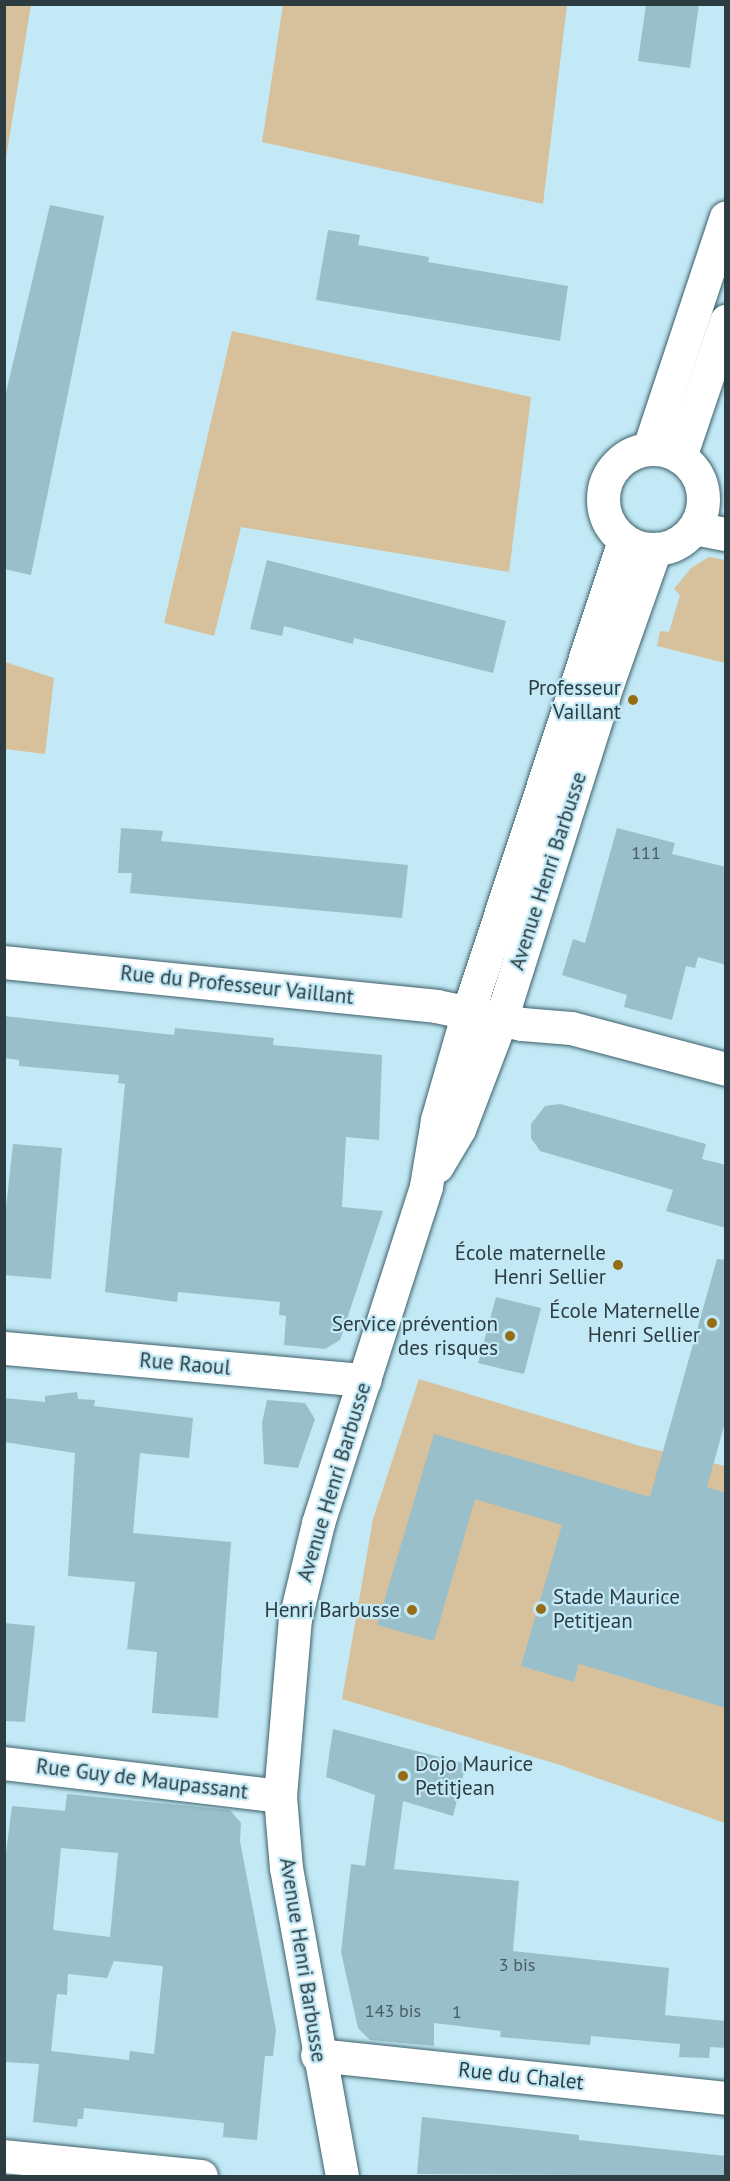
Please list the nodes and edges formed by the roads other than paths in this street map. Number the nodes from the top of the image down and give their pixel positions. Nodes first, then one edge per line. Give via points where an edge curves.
1 (726, 217) edge
2 (726, 321) edge
3 (649, 448) junction
4 (680, 457) junction
5 (714, 490) edge
6 (694, 528) junction
7 (726, 534) edge
8 (624, 540) junction
9 (656, 549) junction
10 (4, 962) edge
11 (468, 1012) junction
12 (501, 1019) junction
13 (726, 1069) edge
14 (426, 1185) junction
15 (4, 1348) edge
16 (365, 1380) junction
17 (4, 1762) edge
18 (280, 1796) junction
19 (317, 2055) junction
20 (726, 2098) edge
21 (4, 2156) edge
22 (201, 2176) edge
23 (342, 2176) edge

1 - 3 street
2 - 4 street
3 - 4 street
3 - 8 street via 626,456 609,474 602,498 608,522
4 - 5 street
5 - 6 street
6 - 7 street
6 - 9 street via 677,543
8 - 9 street
8 - 11 street, Avenue Henri Barbusse
9 - 12 street, Avenue Henri Barbusse via 608,682
10 - 11 street, Rue du Professeur Vaillant
11 - 12 street, Rue du Professeur Vaillant
11 - 14 street, Avenue Henri Barbusse via 438,1120
12 - 13 street, Rue du Professeur Vaillant via 572,1028
12 - 14 street, Avenue Henri Barbusse via 459,1129
14 - 16 street, Avenue Henri Barbusse
15 - 16 street, Rue Raoul
16 - 18 street, Avenue Henri Barbusse via 318,1523 295,1619
17 - 18 street, Rue Guy de Maupassant
18 - 19 street, Avenue Henri Barbusse via 295,1933
19 - 20 street, Rue du Chalet
19 - 23 street, Avenue Henri Barbusse
21 - 22 street

